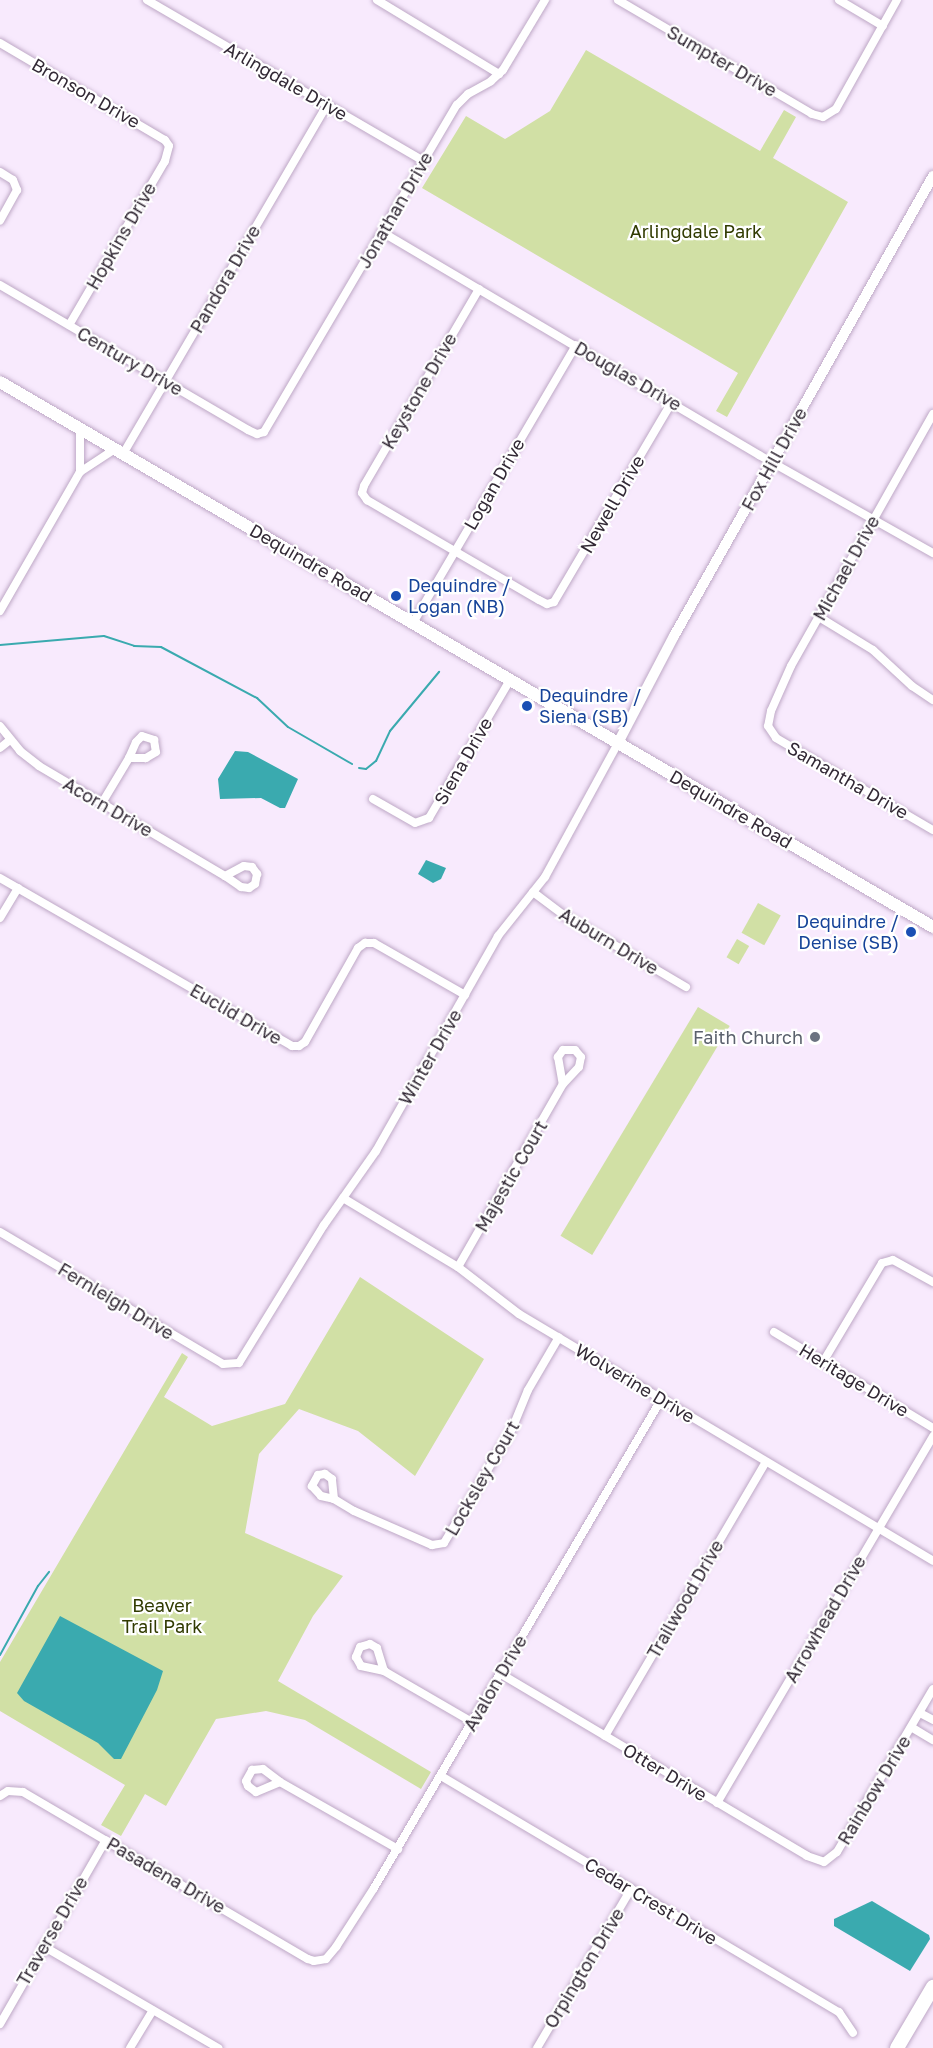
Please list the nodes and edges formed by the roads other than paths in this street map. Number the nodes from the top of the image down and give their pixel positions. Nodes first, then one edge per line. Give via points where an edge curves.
1 (147, 0) edge
2 (377, 0) edge
3 (545, 0) edge
4 (618, 0) edge
5 (839, 0) edge
6 (897, 0) edge
7 (883, 26) junction
8 (0, 43) edge
9 (500, 74) junction
10 (327, 105) junction
11 (170, 146) joint
12 (424, 162) junction
13 (0, 172) edge
14 (933, 176) edge
15 (0, 221) edge
16 (382, 232) junction
17 (0, 285) edge
18 (479, 289) junction
19 (69, 326) junction
20 (576, 345) junction
21 (0, 382) edge
22 (165, 382) junction
23 (672, 402) junction
24 (933, 414) edge
25 (80, 428) junction
26 (260, 434) joint
27 (119, 452) junction
28 (772, 462) junction
29 (80, 472) junction
30 (874, 519) junction
31 (455, 551) junction
32 (933, 553) edge
33 (0, 611) edge
34 (819, 616) junction
35 (413, 623) junction
36 (510, 680) junction
37 (933, 700) edge
38 (0, 726) edge
39 (768, 726) joint
40 (10, 740) junction
41 (618, 743) junction
42 (0, 748) edge
43 (129, 758) dead end
44 (373, 799) dead end
45 (102, 803) junction
46 (933, 830) edge
47 (225, 876) dead end
48 (0, 878) edge
49 (18, 888) junction
50 (533, 892) junction
51 (0, 918) edge
52 (933, 927) edge
53 (686, 987) dead end
54 (465, 995) junction
55 (563, 1084) dead end
56 (343, 1198) junction
57 (0, 1232) edge
58 (458, 1267) junction
59 (933, 1282) edge
60 (774, 1332) dead end
61 (559, 1337) junction
62 (823, 1362) junction
63 (234, 1365) joint
64 (662, 1398) junction
65 (933, 1428) edge
66 (933, 1436) edge
67 (766, 1462) junction
68 (334, 1499) dead end
69 (878, 1529) junction
70 (933, 1562) edge
71 (384, 1671) dead end
72 (501, 1674) junction
73 (933, 1689) edge
74 (920, 1713) junction
75 (933, 1720) edge
76 (472, 1722) junction
77 (911, 1727) junction
78 (605, 1736) junction
79 (933, 1740) edge
80 (441, 1776) junction
81 (280, 1782) dead end
82 (0, 1796) edge
83 (717, 1803) junction
84 (106, 1840) junction
85 (398, 1849) junction
86 (831, 1859) joint
87 (631, 1889) junction
88 (44, 1946) junction
89 (320, 1961) joint
90 (933, 1987) edge
91 (153, 2010) junction
92 (0, 2024) edge
93 (852, 2033) dead end
94 (130, 2048) edge
95 (218, 2048) edge
96 (537, 2048) edge
97 (897, 2048) edge

1 - 10 street, Arlingdale Drive
2 - 9 street
3 - 9 street, Jonathan Drive
4 - 7 street, Sumpter Drive via 812,114 827,116 836,109
5 - 7 street
6 - 7 street
8 - 11 street, Bronson Drive
9 - 12 street, Jonathan Drive via 462,99
10 - 12 street, Arlingdale Drive
10 - 22 street, Pandora Drive
11 - 19 street, Hopkins Drive
12 - 16 street, Jonathan Drive
13 - 15 street via 12,180 17,190
14 - 28 street, Fox Hill Drive
16 - 18 street, Douglas Drive
16 - 26 street, Jonathan Drive via 267,430
17 - 19 street, Century Drive
18 - 20 street, Douglas Drive
18 - 31 street, Keystone Drive via 362,494
19 - 22 street, Century Drive
20 - 23 street, Douglas Drive
20 - 31 street, Logan Drive
21 - 25 main road, Dequindre Road
22 - 26 street, Century Drive
22 - 27 street, Pandora Drive
23 - 28 street, Douglas Drive
23 - 31 street, Newell Drive via 560,595 550,603
24 - 30 street, Michael Drive
25 - 27 main road, Dequindre Road
25 - 29 street
27 - 29 street
27 - 35 main road, Dequindre Road
28 - 30 street, Douglas Drive
28 - 41 street, Fox Hill Drive
29 - 33 street
30 - 32 street, Douglas Drive
30 - 34 street, Michael Drive
31 - 35 street, Logan Drive
34 - 37 street via 862,642
34 - 39 street, Michael Drive via 781,685
35 - 36 main road, Dequindre Road
36 - 41 main road, Dequindre Road
36 - 44 street, Siena Drive via 429,818 415,823
38 - 40 street, Acorn Drive
39 - 46 street, Samantha Drive via 776,738
40 - 42 street
40 - 45 street, Acorn Drive via 39,766
41 - 50 street, Winter Drive via 564,845
41 - 52 main road, Dequindre Road
43 - 45 street
45 - 47 street, Acorn Drive
48 - 49 street, Euclid Drive
49 - 51 street
49 - 54 street, Euclid Drive via 292,1046 304,1042 358,948 365,943 374,943
50 - 53 street, Auburn Drive via 562,914
50 - 54 street, Winter Drive via 504,927
54 - 56 street, Winter Drive via 376,1151
55 - 58 street, Majestic Court
56 - 58 street, Wolverine Drive
56 - 63 street, Winter Drive via 246,1355
57 - 63 street, Fernleigh Drive via 223,1364
58 - 61 street, Wolverine Drive via 505,1305
59 - 62 street via 893,1260 882,1263
60 - 62 street, Heritage Drive
61 - 64 street, Wolverine Drive
61 - 68 street, Locksley Court via 528,1389 512,1429 444,1543 432,1545
62 - 65 street, Heritage Drive
64 - 67 street, Wolverine Drive
64 - 72 street, Avalon Drive
66 - 69 street, Arrowhead Drive
67 - 69 street, Wolverine Drive
67 - 78 street, Trailwood Drive
69 - 70 street, Wolverine Drive
69 - 83 street, Arrowhead Drive
71 - 76 street
72 - 76 street, Avalon Drive
72 - 78 street, Otter Drive
73 - 74 street, Rainbow Drive
74 - 75 street
74 - 77 street, Rainbow Drive
76 - 80 street, Avalon Drive
77 - 79 street
77 - 86 street, Rainbow Drive
78 - 83 street, Otter Drive
80 - 85 street, Avalon Drive
80 - 87 street, Cedar Crest Drive
81 - 85 street
82 - 84 street, Pasadena Drive via 12,1790 23,1792
83 - 86 street, Otter Drive via 807,1856 824,1862
84 - 88 street, Traverse Drive
84 - 89 street, Pasadena Drive via 308,1959
85 - 89 street, Avalon Drive via 336,1947
87 - 93 street, Cedar Crest Drive via 839,2012
87 - 96 street, Orpington Drive
88 - 91 street
88 - 92 street, Traverse Drive
90 - 97 main road
91 - 94 street
91 - 95 street

